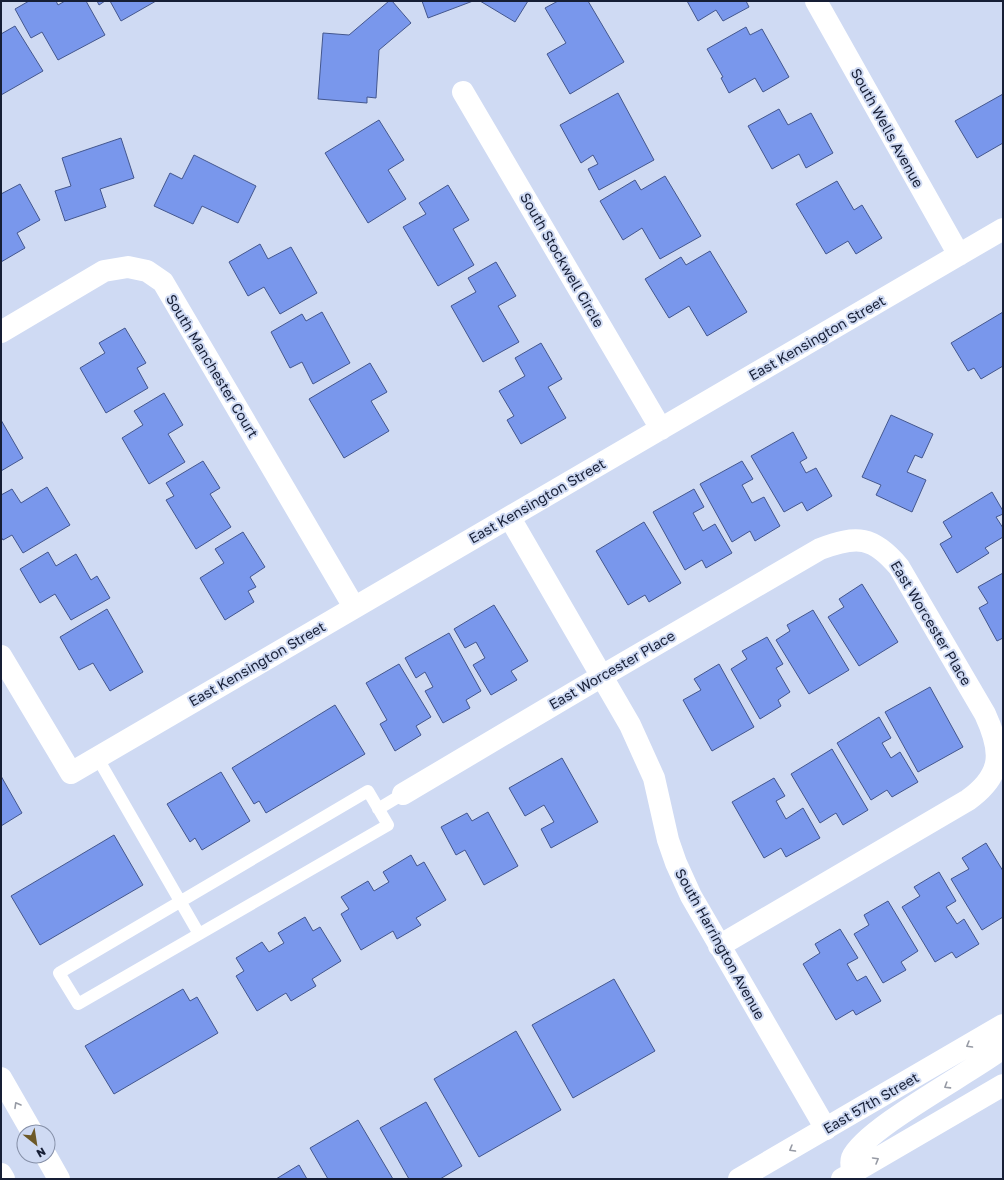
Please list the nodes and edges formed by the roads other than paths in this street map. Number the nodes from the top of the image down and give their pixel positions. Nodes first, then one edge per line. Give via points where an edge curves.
1 (816, 1) edge
2 (463, 92) dead end
3 (1003, 229) edge
4 (959, 255) junction
5 (1, 332) edge
6 (661, 429) junction
7 (510, 518) junction
8 (354, 606) junction
9 (1, 656) edge
10 (602, 676) junction
11 (97, 757) junction
12 (403, 794) joint
13 (378, 809) junction
14 (180, 902) junction
15 (200, 934) junction
16 (719, 946) junction
17 (1003, 1025) edge
18 (1003, 1048) edge
19 (1, 1078) edge
20 (1003, 1086) edge
21 (27, 1124) edge
22 (826, 1130) junction
23 (51, 1164) edge
24 (1, 1174) edge
25 (851, 1177) edge
26 (4, 1179) edge
27 (59, 1179) edge
28 (739, 1179) edge

1 - 4 street, South Wells Avenue
2 - 6 street, South Stockwell Circle
3 - 4 street, East Kensington Street
4 - 6 street, East Kensington Street
5 - 8 street, South Manchester Court via 104,271 128,267 147,271 163,282
6 - 7 street, East Kensington Street
7 - 8 street, East Kensington Street
7 - 10 street, South Harrington Avenue
8 - 11 street, East Kensington Street
9 - 11 street, East Kensington Street via 71,773
10 - 12 street, East Worcester Place
10 - 16 street, South Harrington Avenue via 644,754 654,778 676,863
10 - 16 street, East Worcester Place via 820,549 837,543 865,541 876,544 899,567 993,731 997,762 983,789
11 - 14 lane
12 - 13 lane
13 - 14 lane via 368,791
13 - 15 lane via 388,825
14 - 15 lane
14 - 15 lane via 59,973 74,998 78,1004
16 - 22 street, South Harrington Avenue
17 -> 22 street, East 57th Street
18 -> 25 street via 986,1062 873,1134 853,1156
21 -> 19 street
25 -> 20 street
22 -> 28 street, East 57th Street
23 - 27 street
24 - 26 street

